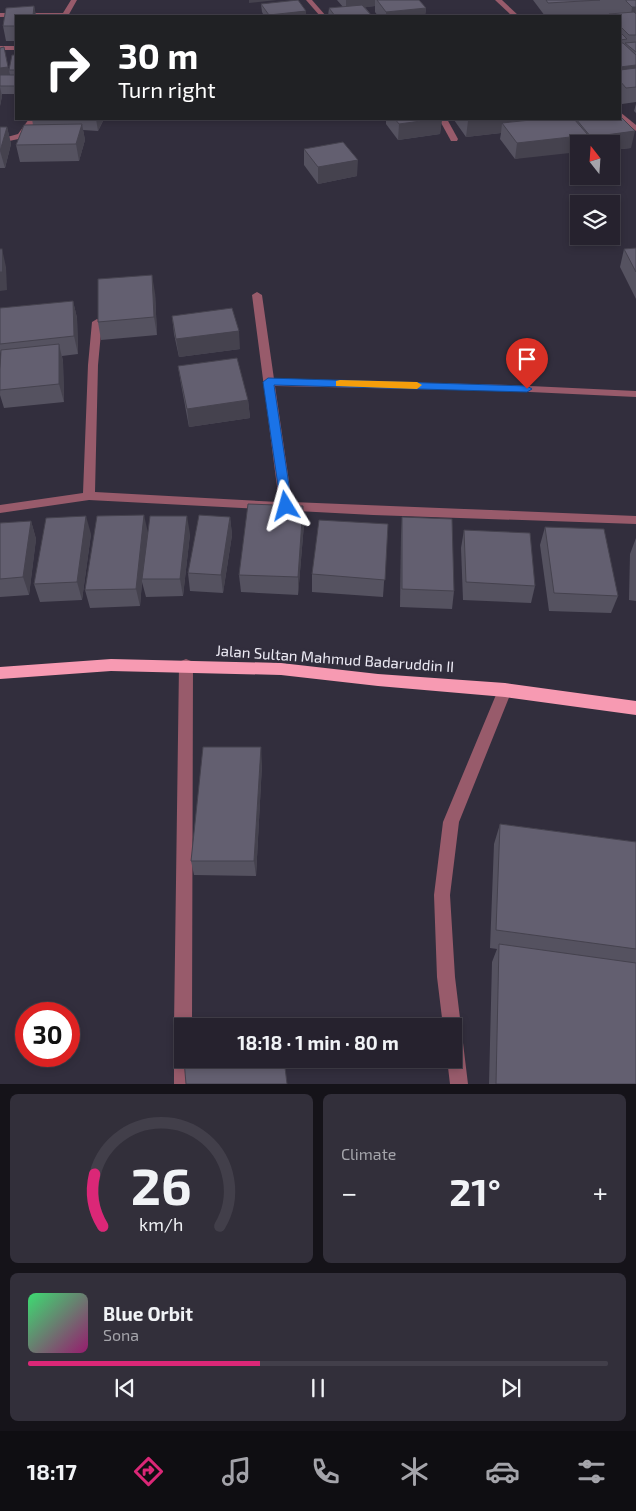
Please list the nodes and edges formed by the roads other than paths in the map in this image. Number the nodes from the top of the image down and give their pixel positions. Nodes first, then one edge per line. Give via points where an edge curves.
1 (74, 0) edge
2 (309, 0) edge
3 (498, 0) edge
4 (65, 15) edge
5 (321, 15) edge
6 (515, 15) edge
7 (0, 16) edge
8 (15, 16) edge
9 (0, 48) edge
10 (15, 48) edge
11 (621, 115) edge
12 (32, 120) edge
13 (444, 120) edge
14 (636, 129) edge
15 (454, 139) dead end
16 (0, 141) edge
17 (257, 295) dead end
18 (97, 322) edge
19 (268, 382) junction
20 (636, 394) edge
21 (89, 496) junction
22 (286, 506) junction
23 (0, 509) edge
24 (636, 520) edge
25 (186, 665) junction
26 (0, 673) edge
27 (506, 690) junction
28 (636, 708) edge
29 (183, 1018) edge
30 (451, 1018) edge
31 (183, 1068) edge
32 (457, 1068) edge
33 (183, 1084) edge
34 (459, 1084) edge

1 - 4 street
2 - 5 street
3 - 6 street
7 - 8 street
9 - 10 street
11 - 14 street
12 - 16 street via 23,136
13 - 15 street
17 - 19 street
18 - 21 street
19 - 20 street
19 - 22 street
21 - 22 street
21 - 23 street
22 - 24 street
25 - 26 highway, Jalan Sultan Mahmud Badaruddin II via 111,665
25 - 27 highway, Jalan Sultan Mahmud Badaruddin II via 281,669
25 - 29 street
27 - 28 highway, Jalan Sultan Mahmud Badaruddin II
27 - 30 street via 451,822 442,895
31 - 33 street
32 - 34 street

